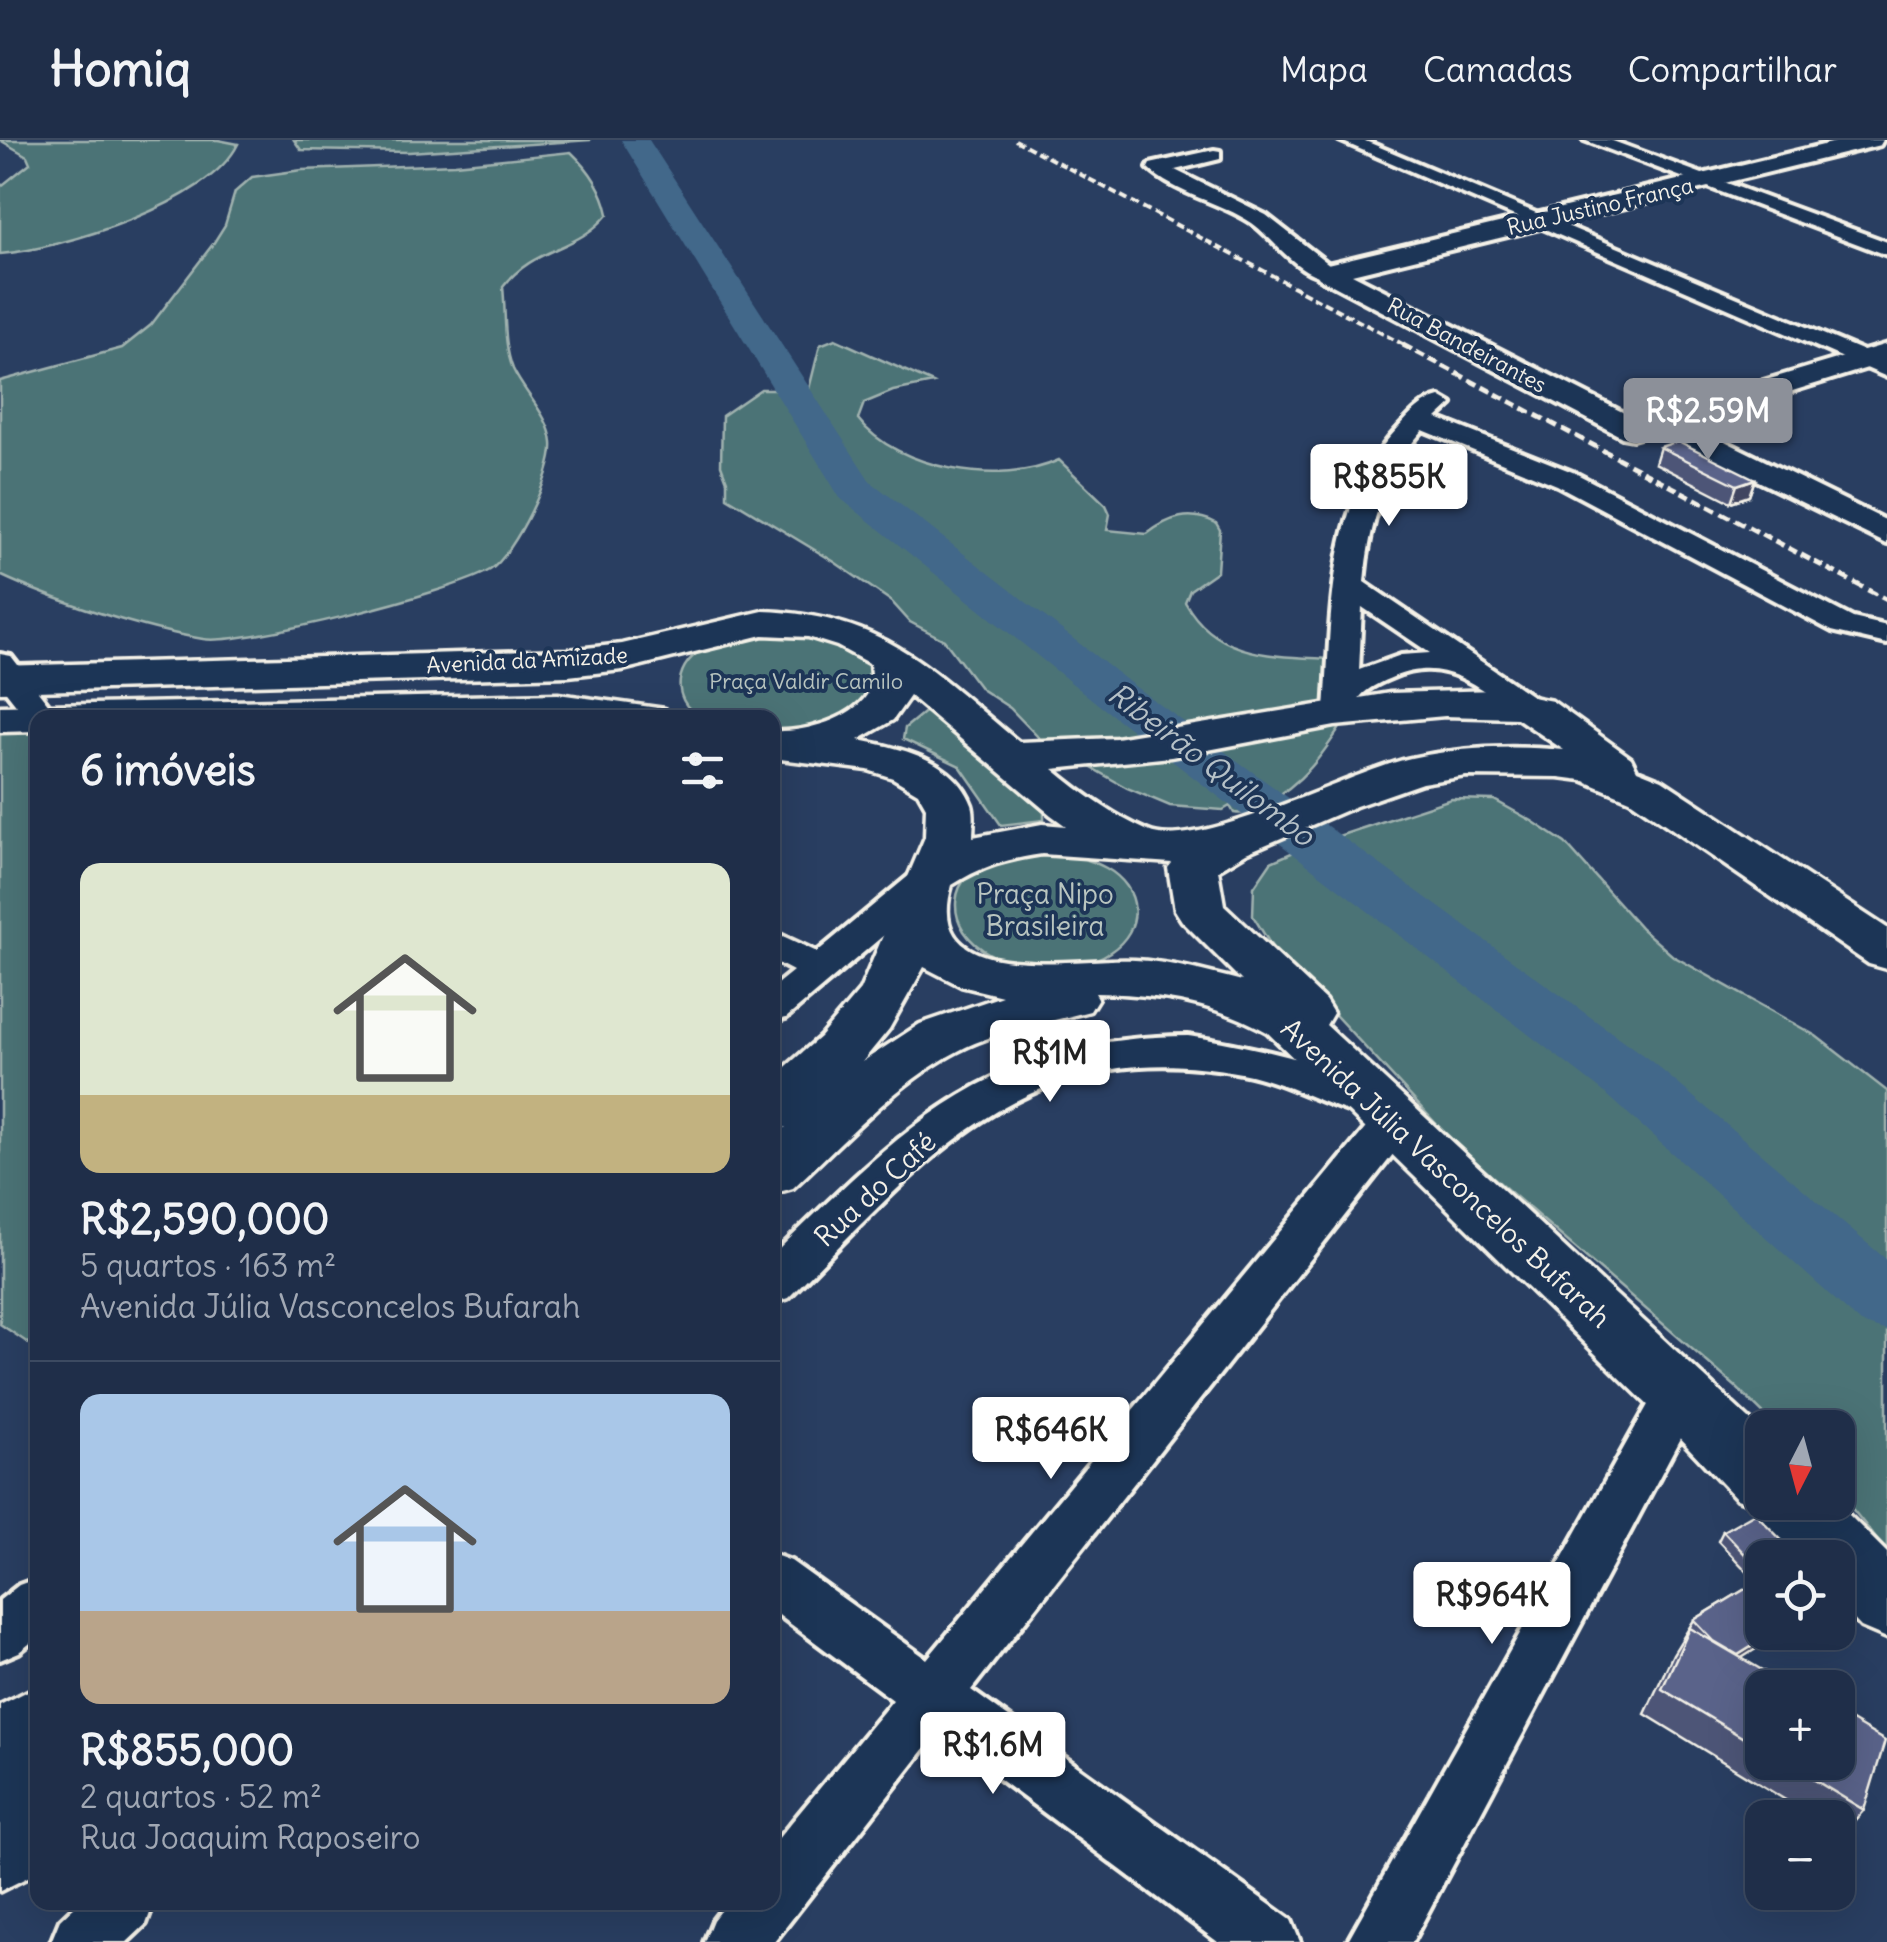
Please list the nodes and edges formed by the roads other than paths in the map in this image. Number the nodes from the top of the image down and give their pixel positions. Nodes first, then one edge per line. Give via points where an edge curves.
1 (1348, 140) edge
2 (1592, 140) edge
3 (1859, 141) edge
4 (1408, 143) dead end
5 (1372, 150) junction
6 (1887, 153) edge
7 (1214, 155) dead end
8 (1703, 181) junction
9 (1537, 221) junction
10 (1887, 249) edge
11 (1328, 272) junction
12 (1879, 361) edge
13 (1442, 402) dead end
14 (1417, 419) junction
15 (1671, 420) junction
16 (1887, 516) edge
17 (1887, 534) edge
18 (1350, 585) junction
19 (1887, 635) edge
20 (695, 642) junction
21 (890, 658) junction
22 (1474, 671) junction
23 (4, 685) edge
24 (1342, 702) junction
25 (1532, 707) junction
26 (31, 710) edge
27 (484, 710) edge
28 (583, 710) edge
29 (667, 710) edge
30 (780, 743) edge
31 (780, 745) edge
32 (1008, 755) junction
33 (1646, 790) junction
34 (1226, 841) junction
35 (926, 891) junction
36 (780, 948) edge
37 (1887, 952) edge
38 (820, 970) junction
39 (780, 1002) edge
40 (1371, 1101) junction
41 (780, 1103) edge
42 (780, 1165) edge
43 (780, 1277) edge
44 (1680, 1393) junction
45 (1745, 1460) edge
46 (1806, 1520) edge
47 (780, 1584) edge
48 (1887, 1603) edge
49 (30, 1610) edge
50 (0, 1634) edge
51 (930, 1696) junction
52 (30, 1731) edge
53 (0, 1756) edge
54 (30, 1824) edge
55 (0, 1850) edge
56 (780, 1884) edge
57 (116, 1910) edge
58 (760, 1910) edge
59 (82, 1942) edge
60 (735, 1942) edge
61 (1269, 1942) edge
62 (1378, 1942) edge

1 - 5 street
2 - 8 street
3 - 6 street
3 - 8 street, Rua Justino França
4 - 5 street
5 - 9 street
7 - 11 street via 1157,168 1259,219
8 - 9 street, Rua Justino França
8 - 10 street
9 - 11 street, Rua Justino França
9 - 12 street
11 - 15 street, Rua Bandeirantes via 1625,428
12 - 15 street
13 - 14 street
14 - 18 street via 1380,464 1352,548
14 - 19 street via 1566,479 1843,625
15 - 16 street
15 - 17 street
18 - 22 street
18 - 24 street
20 - 21 main road, Avenida da Amizade via 762,624 811,626 852,637
20 - 23 main road, Avenida da Amizade via 568,662
20 - 29 main road via 661,672 658,686
21 - 30 main road via 892,690 877,710 834,733
21 - 32 main road, Avenida da Amizade
22 - 24 street via 1442,661 1392,664 1366,675
22 - 25 street
23 - 26 main road, Avenida da Amizade
24 - 25 main road
24 - 32 main road via 1119,752
25 - 33 main road
27 - 28 main road, Avenida da Amizade
31 - 35 main road via 888,758 933,782 954,832
32 - 34 main road, Avenida da Amizade via 1090,820 1138,840
33 - 34 main road via 1592,768 1466,762 1413,771
33 - 37 main road
34 - 35 main road via 1042,838 959,859
34 - 40 main road via 1193,868 1200,910 1305,1012 1348,1061
35 - 38 street
35 - 40 main road, Avenida Júlia Vasconcelos Bufarah via 924,932 944,958 1020,982 1097,975 1198,984 1259,1004 1286,1019
35 - 41 main road via 892,982 861,1026
36 - 38 street
38 - 39 street
40 - 42 main road via 1294,1043 1252,1024 1184,1004 1065,998 939,1037 887,1071
40 - 43 street, Rua do Café via 1241,1056 1156,1048 1071,1058 1010,1082 915,1146
40 - 44 main road, Avenida Júlia Vasconcelos Bufarah
40 - 51 street
44 - 45 main road, Avenida Júlia Vasconcelos Bufarah
44 - 62 street
46 - 48 main road
47 - 51 street
49 - 50 street
51 - 56 street
51 - 61 street
52 - 53 main road
54 - 55 main road
57 - 59 street
58 - 60 street

